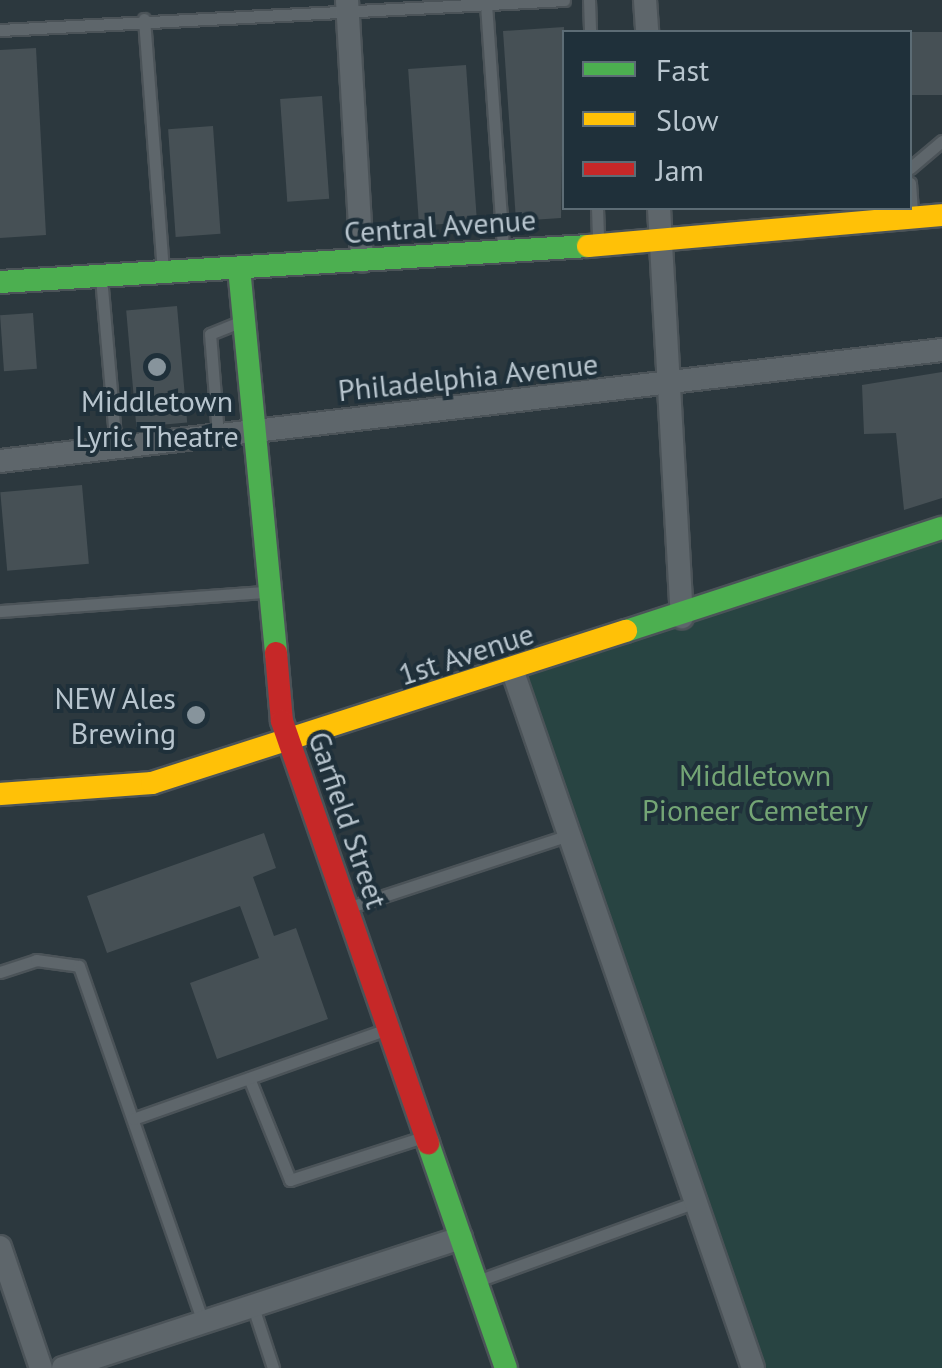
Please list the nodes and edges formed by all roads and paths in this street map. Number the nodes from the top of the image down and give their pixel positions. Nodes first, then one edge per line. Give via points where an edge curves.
1 (564, 0) edge
2 (589, 0) edge
3 (645, 0) edge
4 (506, 1) edge
5 (486, 4) junction
6 (348, 5) edge
7 (144, 19) junction
8 (0, 30) edge
9 (590, 30) edge
10 (648, 30) edge
11 (942, 141) edge
12 (912, 166) edge
13 (597, 210) edge
14 (659, 210) edge
15 (912, 210) edge
16 (942, 214) edge
17 (912, 217) junction
18 (661, 240) junction
19 (598, 244) junction
20 (503, 254) junction
21 (362, 261) junction
22 (238, 268) junction
23 (164, 274) junction
24 (101, 276) junction
25 (0, 282) edge
26 (244, 321) junction
27 (942, 350) edge
28 (671, 383) junction
29 (256, 430) junction
30 (218, 435) junction
31 (116, 447) junction
32 (0, 461) edge
33 (942, 528) edge
34 (270, 592) junction
35 (0, 611) edge
36 (682, 617) junction
37 (512, 670) junction
38 (292, 744) junction
39 (0, 794) edge
40 (569, 835) junction
41 (347, 908) junction
42 (0, 972) edge
43 (388, 1029) junction
44 (249, 1078) junction
45 (133, 1119) junction
46 (426, 1136) junction
47 (696, 1202) junction
48 (461, 1238) junction
49 (0, 1247) edge
50 (476, 1282) junction
51 (253, 1308) junction
52 (204, 1324) junction
53 (40, 1368) edge
54 (63, 1368) edge
55 (273, 1368) edge
56 (506, 1368) edge
57 (753, 1368) edge

1 - 4 lane
2 - 9 lane
3 - 10 street
4 - 5 lane
5 - 6 lane
5 - 20 lane
6 - 7 lane
6 - 21 street
7 - 8 lane
7 - 23 lane
11 - 12 lane
13 - 19 lane
14 - 18 street
15 - 17 lane
16 - 17 street, Central Avenue
17 - 18 street, Central Avenue
18 - 19 street, Central Avenue
18 - 28 street
19 - 20 street, Central Avenue
20 - 21 street, Central Avenue
21 - 22 street, Central Avenue
22 - 23 street, Central Avenue
22 - 26 street, Garfield Street
23 - 24 street, Central Avenue
24 - 25 street, Central Avenue
24 - 31 lane
26 - 29 street, Garfield Street
26 - 30 lane via 210,334
27 - 28 street, Philadelphia Avenue
28 - 29 street, Philadelphia Avenue
28 - 36 street
29 - 30 street, Philadelphia Avenue
29 - 34 street, Garfield Street
30 - 31 street, Philadelphia Avenue
31 - 32 street, Philadelphia Avenue
33 - 36 street, 1st Avenue
34 - 35 lane
34 - 38 street, Garfield Street
36 - 37 street, 1st Avenue
37 - 38 street, 1st Avenue
37 - 40 street
38 - 39 street, 1st Avenue via 152,782
38 - 41 street, Garfield Street
40 - 41 lane
40 - 47 street
41 - 43 street, Garfield Street
42 - 45 lane via 36,960 80,966
43 - 44 lane
43 - 46 street, Garfield Street
44 - 45 lane
44 - 46 lane via 290,1180
45 - 52 lane
46 - 48 street, Garfield Street
47 - 50 lane
47 - 57 street
48 - 50 street, Garfield Street
48 - 51 street
49 - 53 street
50 - 56 street, Garfield Street
51 - 52 street
51 - 55 lane
52 - 54 street

